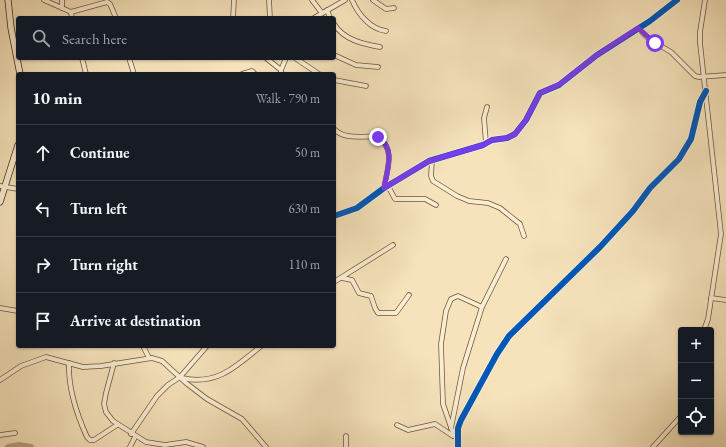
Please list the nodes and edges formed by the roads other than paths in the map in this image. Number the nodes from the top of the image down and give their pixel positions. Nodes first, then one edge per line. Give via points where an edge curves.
1 (8, 0) edge
2 (44, 0) edge
3 (62, 0) edge
4 (234, 0) edge
5 (269, 0) edge
6 (312, 0) edge
7 (345, 0) edge
8 (352, 0) edge
9 (373, 0) edge
10 (677, 0) edge
11 (705, 0) edge
12 (62, 8) junction
13 (394, 8) dead end
14 (327, 10) junction
15 (71, 12) junction
16 (322, 13) junction
17 (72, 16) edge
18 (115, 16) edge
19 (233, 16) edge
20 (270, 16) edge
21 (317, 16) edge
22 (329, 16) edge
23 (336, 26) edge
24 (638, 28) junction
25 (386, 31) dead end
26 (380, 47) dead end
27 (16, 54) edge
28 (336, 56) edge
29 (17, 60) edge
30 (82, 60) edge
31 (130, 60) edge
32 (268, 60) edge
33 (285, 60) edge
34 (298, 60) edge
35 (378, 67) dead end
36 (20, 72) edge
37 (86, 72) edge
38 (133, 72) edge
39 (281, 72) edge
40 (316, 72) edge
41 (726, 75) edge
42 (705, 77) junction
43 (336, 80) edge
44 (366, 86) dead end
45 (706, 91) junction
46 (487, 107) dead end
47 (336, 130) edge
48 (486, 143) junction
49 (16, 150) edge
50 (432, 160) junction
51 (2, 187) edge
52 (386, 187) junction
53 (16, 189) edge
54 (0, 202) edge
55 (436, 205) dead end
56 (336, 215) edge
57 (524, 236) dead end
58 (393, 245) dead end
59 (506, 259) dead end
60 (342, 278) junction
61 (336, 281) edge
62 (409, 296) dead end
63 (711, 298) junction
64 (726, 300) edge
65 (482, 307) junction
66 (0, 308) edge
67 (16, 311) edge
68 (706, 327) edge
69 (144, 348) edge
70 (205, 348) edge
71 (258, 348) edge
72 (149, 358) junction
73 (69, 363) junction
74 (114, 364) junction
75 (180, 377) junction
76 (0, 380) edge
77 (678, 419) edge
78 (117, 425) junction
79 (397, 425) dead end
80 (451, 428) junction
81 (15, 433) dead end
82 (131, 434) junction
83 (0, 435) edge
84 (346, 436) dead end
85 (135, 437) junction
86 (455, 437) junction
87 (130, 447) edge
88 (203, 447) edge
89 (266, 447) edge
90 (346, 447) edge
91 (458, 447) edge
92 (653, 447) edge

1 - 27 street
2 - 12 street
3 - 12 street
4 - 19 street
5 - 20 street
6 - 16 street
7 - 14 street
8 - 25 street via 370,24
9 - 13 street via 386,9
10 - 24 street
11 - 42 street via 700,32
12 - 15 street
14 - 16 street
14 - 22 street
15 - 17 street
15 - 18 street via 107,2
16 - 21 street
23 - 26 street via 343,35
24 - 42 street via 649,39 671,52 695,76
24 - 48 street via 560,84 540,93 526,120 515,134
28 - 35 street via 356,65
29 - 36 street
30 - 37 street
31 - 38 street
32 - 39 street
33 - 39 street
34 - 40 street
41 - 42 street
42 - 45 street
43 - 44 street
45 - 63 street via 721,234
45 - 86 street via 700,102 691,139 679,159 650,188 600,247 504,342 461,420
46 - 48 street via 484,118
47 - 52 street via 347,136 375,136 387,144 390,154
48 - 50 street
49 - 51 street
50 - 52 street
50 - 57 street via 433,181 469,201 488,203 500,208 520,224
51 - 53 street
51 - 54 street
52 - 55 street via 395,199 425,199
52 - 56 street via 356,208
58 - 60 street
59 - 65 street
60 - 61 street
60 - 62 street via 352,280 359,293 371,296 378,313 396,313
63 - 64 street
63 - 68 street
65 - 80 street via 463,368
65 - 80 street via 458,296 451,299 447,306 441,344 443,396
66 - 67 street
69 - 72 street
70 - 75 street
71 - 75 street via 223,374 205,380
72 - 74 street
72 - 75 street via 162,361
73 - 74 street via 83,367
73 - 76 street via 46,357 21,366
73 - 78 street via 77,412 87,438 94,440
74 - 78 street via 104,404 109,417
75 - 82 street via 157,396
75 - 89 street via 207,399 242,419
77 - 92 street
78 - 82 street
79 - 86 street via 408,430 435,424
80 - 86 street
81 - 83 street
82 - 85 street
84 - 90 street
85 - 87 street
85 - 88 street via 154,444 186,442
86 - 91 street

